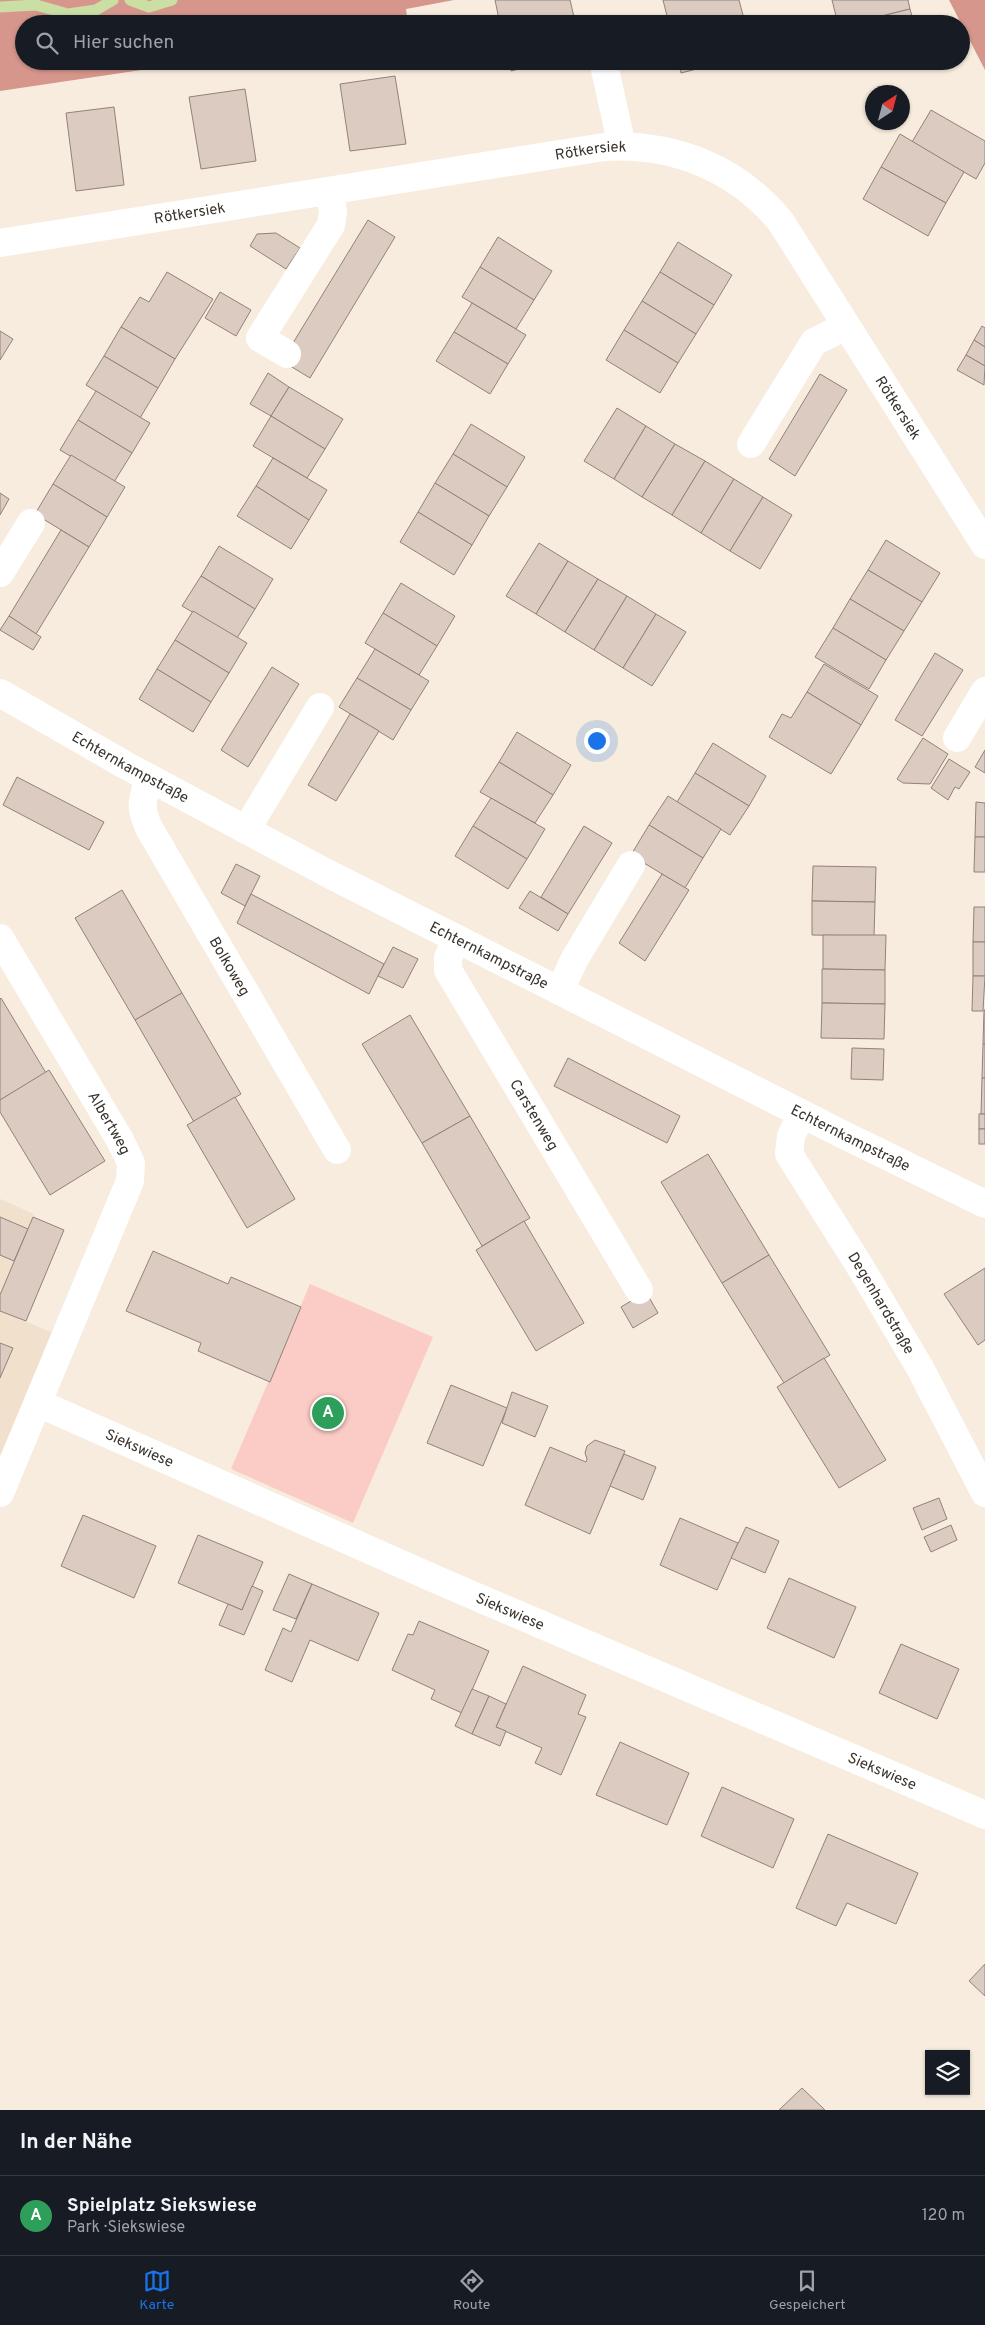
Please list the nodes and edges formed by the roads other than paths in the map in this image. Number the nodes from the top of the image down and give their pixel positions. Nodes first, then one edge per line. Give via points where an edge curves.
1 (605, 70) edge
2 (622, 146) junction
3 (330, 192) junction
4 (0, 243) edge
5 (846, 326) junction
6 (287, 354) dead end
7 (750, 444) dead end
8 (31, 523) dead end
9 (985, 545) edge
10 (0, 573) edge
11 (985, 691) edge
12 (3, 702) edge
13 (320, 707) dead end
14 (957, 738) dead end
15 (149, 778) junction
16 (246, 830) junction
17 (631, 865) dead end
18 (0, 938) edge
19 (458, 939) junction
20 (560, 991) junction
21 (802, 1114) junction
22 (336, 1150) dead end
23 (985, 1204) edge
24 (639, 1290) dead end
25 (38, 1403) junction
26 (0, 1493) edge
27 (985, 1493) edge
28 (985, 1815) edge

1 - 2 street
2 - 3 street, Rötkersiek
2 - 5 street, Rötkersiek via 686,155 728,175 749,190 781,222
3 - 4 street, Rötkersiek
3 - 6 street via 331,225 260,338
5 - 7 street via 814,342
5 - 9 street, Rötkersiek
8 - 10 street
11 - 14 street
12 - 15 street, Echternkampstraße
13 - 16 street
15 - 16 street, Echternkampstraße
15 - 22 street, Bolkoweg via 142,812 149,828
16 - 19 street, Echternkampstraße
17 - 20 street via 574,960
18 - 25 street, Albertweg via 106,1115 131,1163 130,1181
19 - 20 street, Echternkampstraße
19 - 24 street, Carstenweg via 448,957 448,970
20 - 21 street, Echternkampstraße
21 - 23 street, Echternkampstraße
21 - 27 street, Degenhardstraße via 791,1136 789,1154 910,1352
25 - 26 street, Albertweg
25 - 28 street, Siekswiese via 285,1503

